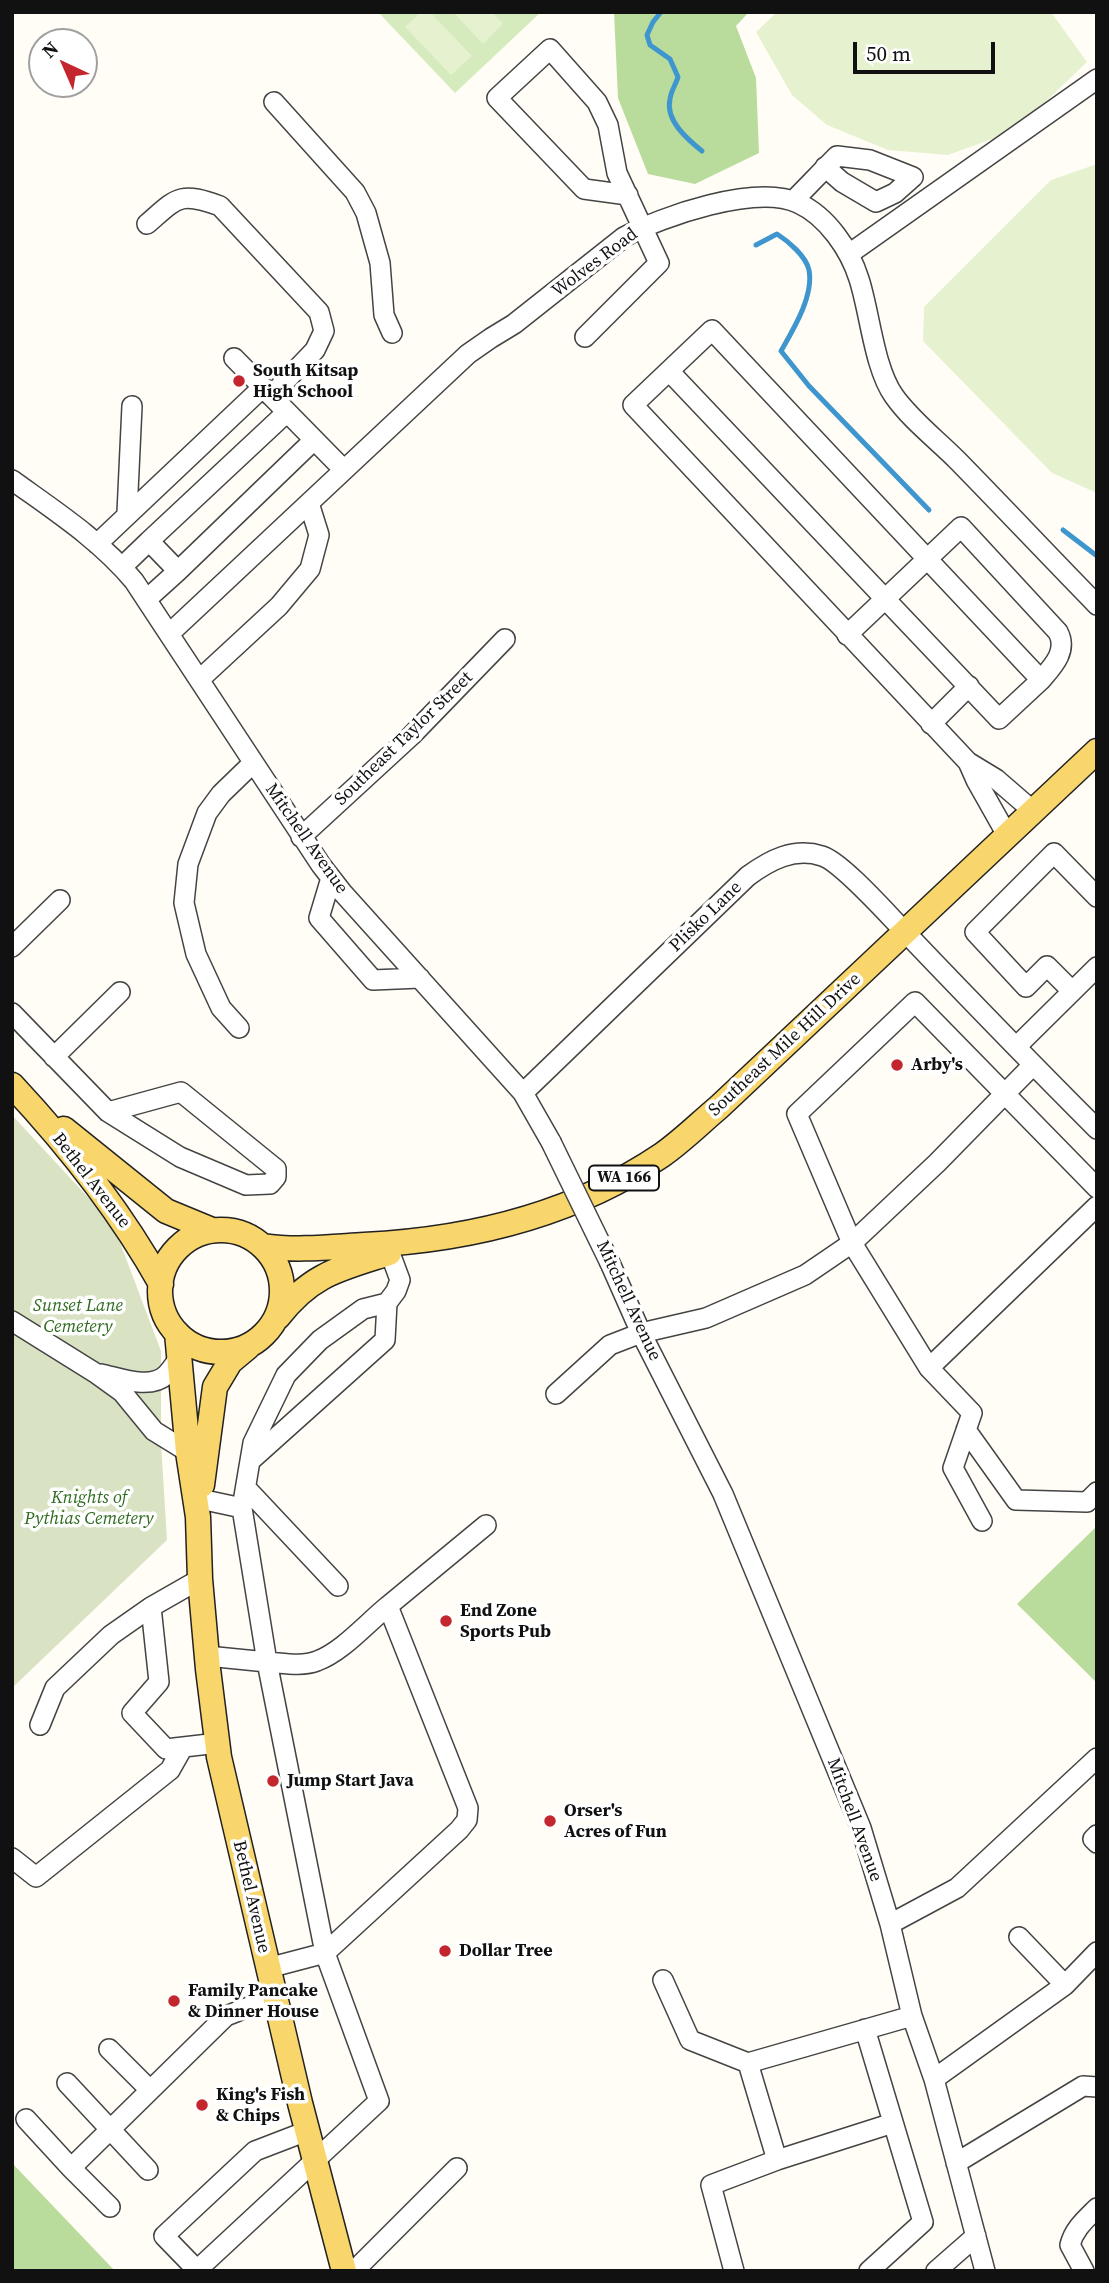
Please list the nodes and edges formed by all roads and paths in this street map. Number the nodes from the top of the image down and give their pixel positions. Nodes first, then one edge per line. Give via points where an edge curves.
1 (1097, 79) edge
2 (274, 102) dead end
3 (825, 167) dead end
4 (628, 195) junction
5 (793, 201) junction
6 (147, 224) dead end
7 (642, 227) junction
8 (849, 254) junction
9 (392, 333) dead end
10 (585, 337) dead end
11 (234, 358) dead end
12 (669, 371) junction
13 (267, 392) junction
14 (132, 406) dead end
15 (287, 412) junction
16 (314, 440) junction
17 (344, 470) junction
18 (12, 480) edge
19 (309, 503) junction
20 (127, 513) junction
21 (149, 541) junction
22 (97, 544) junction
23 (927, 559) junction
24 (122, 567) junction
25 (178, 571) junction
26 (886, 597) junction
27 (147, 599) junction
28 (1097, 605) edge
29 (169, 634) junction
30 (847, 635) junction
31 (505, 639) dead end
32 (199, 680) junction
33 (1041, 680) junction
34 (969, 685) junction
35 (931, 723) junction
36 (1097, 751) edge
37 (968, 762) junction
38 (253, 763) junction
39 (1033, 811) junction
40 (1007, 835) junction
41 (301, 837) junction
42 (331, 878) junction
43 (1097, 897) edge
44 (60, 900) dead end
45 (905, 932) junction
46 (12, 947) edge
47 (1097, 967) edge
48 (420, 978) junction
49 (1072, 991) junction
50 (120, 992) dead end
51 (12, 1013) edge
52 (239, 1028) dead end
53 (1016, 1047) junction
54 (54, 1057) junction
55 (1033, 1065) junction
56 (19, 1092) edge
57 (523, 1093) junction
58 (1005, 1095) junction
59 (108, 1112) junction
60 (1097, 1129) edge
61 (1097, 1188) edge
62 (1097, 1206) edge
63 (212, 1230) junction
64 (416, 1242) junction
65 (852, 1243) junction
66 (263, 1246) junction
67 (390, 1253) junction
68 (161, 1284) junction
69 (387, 1303) junction
70 (12, 1321) edge
71 (273, 1323) junction
72 (641, 1333) junction
73 (253, 1343) junction
74 (178, 1345) junction
75 (929, 1367) junction
76 (97, 1374) junction
77 (556, 1394) dead end
78 (966, 1430) junction
79 (188, 1452) junction
80 (250, 1461) junction
81 (1097, 1492) edge
82 (244, 1498) junction
83 (199, 1508) junction
84 (982, 1521) dead end
85 (486, 1525) dead end
86 (200, 1579) junction
87 (338, 1586) dead end
88 (387, 1606) junction
89 (151, 1607) junction
90 (207, 1656) junction
91 (267, 1662) junction
92 (40, 1725) dead end
93 (218, 1743) junction
94 (183, 1746) junction
95 (1097, 1758) edge
96 (1097, 1835) edge
97 (1097, 1843) edge
98 (12, 1858) edge
99 (890, 1924) junction
100 (1019, 1937) dead end
101 (1097, 1952) edge
102 (325, 1953) junction
103 (268, 1968) junction
104 (663, 1980) dead end
105 (1066, 1985) junction
106 (274, 1997) junction
107 (912, 2016) junction
108 (865, 2029) junction
109 (109, 2049) dead end
110 (748, 2063) junction
111 (934, 2079) junction
112 (67, 2083) dead end
113 (1097, 2087) edge
114 (150, 2090) junction
115 (26, 2119) dead end
116 (893, 2123) junction
117 (110, 2129) junction
118 (307, 2131) junction
119 (314, 2160) junction
120 (777, 2160) junction
121 (956, 2163) junction
122 (71, 2168) junction
123 (457, 2168) dead end
124 (148, 2170) dead end
125 (110, 2207) dead end
126 (1097, 2208) edge
127 (976, 2236) junction
128 (1097, 2265) edge
129 (182, 2266) edge
130 (344, 2271) edge
131 (354, 2271) edge
132 (734, 2271) edge
133 (869, 2271) edge
134 (936, 2271) edge
135 (985, 2271) edge
136 (1084, 2271) edge
137 (1090, 2271) edge

1 - 8 street
2 - 9 street via 355,192 366,213 380,263 384,315
3 - 5 street
4 - 4 street via 584,189 497,98 550,49 597,102
4 - 7 street
5 - 7 street, Wolves Road via 741,200 696,208
5 - 8 street via 834,232
6 - 13 street via 175,199 199,198 220,206 319,312 324,331 315,349
7 - 10 street via 659,262
7 - 17 street, Wolves Road via 468,354
8 - 28 street via 894,397
11 - 13 street
12 - 23 street via 712,330
12 - 26 street
12 - 30 street via 633,405
13 - 15 street
13 - 20 street
14 - 20 street
15 - 16 street
15 - 21 street
16 - 17 street
16 - 25 street
17 - 19 street, Wolves Road
18 - 22 street, Mitchell Avenue
19 - 29 street, Wolves Road
19 - 32 street via 319,535 310,569 279,606
20 - 22 street
21 - 24 street
21 - 25 street
22 - 24 street, Mitchell Avenue
23 - 26 street
23 - 33 street
23 - 33 street via 961,527 1058,632 1062,640 1058,658
24 - 27 street, Mitchell Avenue
25 - 27 street
26 - 30 street
26 - 34 street
27 - 29 street, Mitchell Avenue
29 - 32 street, Mitchell Avenue
30 - 35 street
31 - 41 street, Southeast Taylor Street via 412,735
32 - 38 street, Mitchell Avenue
33 - 34 street via 999,719
34 - 35 street
35 - 37 street
36 - 39 main road, Southeast Mile Hill Drive / WA 166
37 - 39 street
37 - 40 street
38 - 41 street, Mitchell Avenue
38 - 52 street via 207,813 188,864 184,903 196,954 221,1008
39 - 40 main road, Southeast Mile Hill Drive / WA 166
40 - 45 main road, Southeast Mile Hill Drive / WA 166
41 - 42 street, Mitchell Avenue
42 - 48 street, Mitchell Avenue
42 - 48 street via 319,918 373,980
43 - 49 street via 1054,853 975,932 1026,987 1048,966
44 - 46 street
45 - 53 street, Plisko Lane
45 - 57 street, Plisko Lane via 824,856 793,853 770,862 748,876
45 - 64 main road, Southeast Mile Hill Drive / WA 166 via 664,1154 607,1188 516,1223
47 - 49 street
48 - 57 street, Mitchell Avenue
49 - 53 street
50 - 54 street
51 - 54 street
53 - 55 street, Plisko Lane
54 - 59 street
55 - 58 street
55 - 60 street, Plisko Lane
56 - 63 main road via 166,1211
56 - 68 main road, Bethel Avenue via 98,1188
57 - 72 street, Mitchell Avenue, bridge via 551,1142
58 - 61 street
58 - 65 street
58 - 65 street via 915,1002 797,1114
59 - 59 street via 180,1157 246,1185 270,1184 276,1177 275,1169 181,1092
62 - 75 street
63 - 66 main road, WA 166 via 240,1233
63 - 68 main road via 178,1249
64 - 66 main road, Southeast Mile Hill Drive / WA 166
64 - 67 main road, Southeast Mile Hill Drive / WA 166
65 - 72 street via 806,1275 706,1318
65 - 75 street
66 - 71 main road via 282,1283
67 - 69 street via 400,1280
67 - 71 main road, Southeast Mile Hill Drive / WA 166 via 338,1269 307,1285
68 - 74 main road via 164,1310
69 - 80 street via 385,1340
69 - 80 street via 363,1309 320,1339 286,1375 253,1443
70 - 76 street
71 - 73 main road, WA 166
72 - 77 street via 610,1345
72 - 99 street, Mitchell Avenue via 723,1494 861,1828
73 - 74 main road via 221,1351 190,1343
73 - 83 main road, Bethel Avenue via 229,1362 215,1387
74 - 76 street via 166,1375 156,1381
74 - 79 main road, Bethel Avenue
75 - 78 street via 972,1413
76 - 79 street via 122,1392 154,1431
78 - 81 street via 1017,1500 1087,1502
78 - 84 street via 953,1468
79 - 83 main road, Bethel Avenue
80 - 82 street
82 - 83 street
82 - 87 street
82 - 91 street
83 - 86 main road, Bethel Avenue
85 - 88 street
86 - 89 street
86 - 90 main road, Bethel Avenue
88 - 91 street via 316,1662
88 - 102 street via 468,1808 467,1820
89 - 92 street via 111,1635 55,1688
89 - 94 street via 159,1682 132,1713 166,1749
90 - 91 street
90 - 93 main road, Bethel Avenue
91 - 102 street
93 - 94 street
93 - 103 main road, Bethel Avenue
94 - 98 street via 170,1770 36,1877
95 - 99 street via 957,1888
96 - 97 street via 1093,1839
99 - 107 street, Mitchell Avenue
100 - 105 street
101 - 105 street
102 - 103 street
102 - 119 street via 379,2101
103 - 106 main road, Bethel Avenue
104 - 110 street via 690,2040
105 - 111 street
106 - 114 street via 226,2016
106 - 118 main road, Bethel Avenue
107 - 108 street
107 - 111 street, Mitchell Avenue
108 - 110 street
108 - 116 street
109 - 114 street
110 - 120 street
111 - 121 street, Mitchell Avenue
112 - 117 street
113 - 121 street via 1083,2086
114 - 117 street
115 - 122 street
116 - 120 street
116 - 133 street via 923,2222
117 - 122 street
117 - 124 street
118 - 119 main road, Bethel Avenue
118 - 129 street via 255,2151 164,2236
119 - 129 street via 197,2270
119 - 130 main road, Bethel Avenue
120 - 132 street via 711,2185
121 - 127 street, Mitchell Avenue
122 - 125 street
123 - 131 street
126 - 136 street via 1079,2226 1070,2245
127 - 134 street
127 - 135 street, Mitchell Avenue
128 - 137 street

